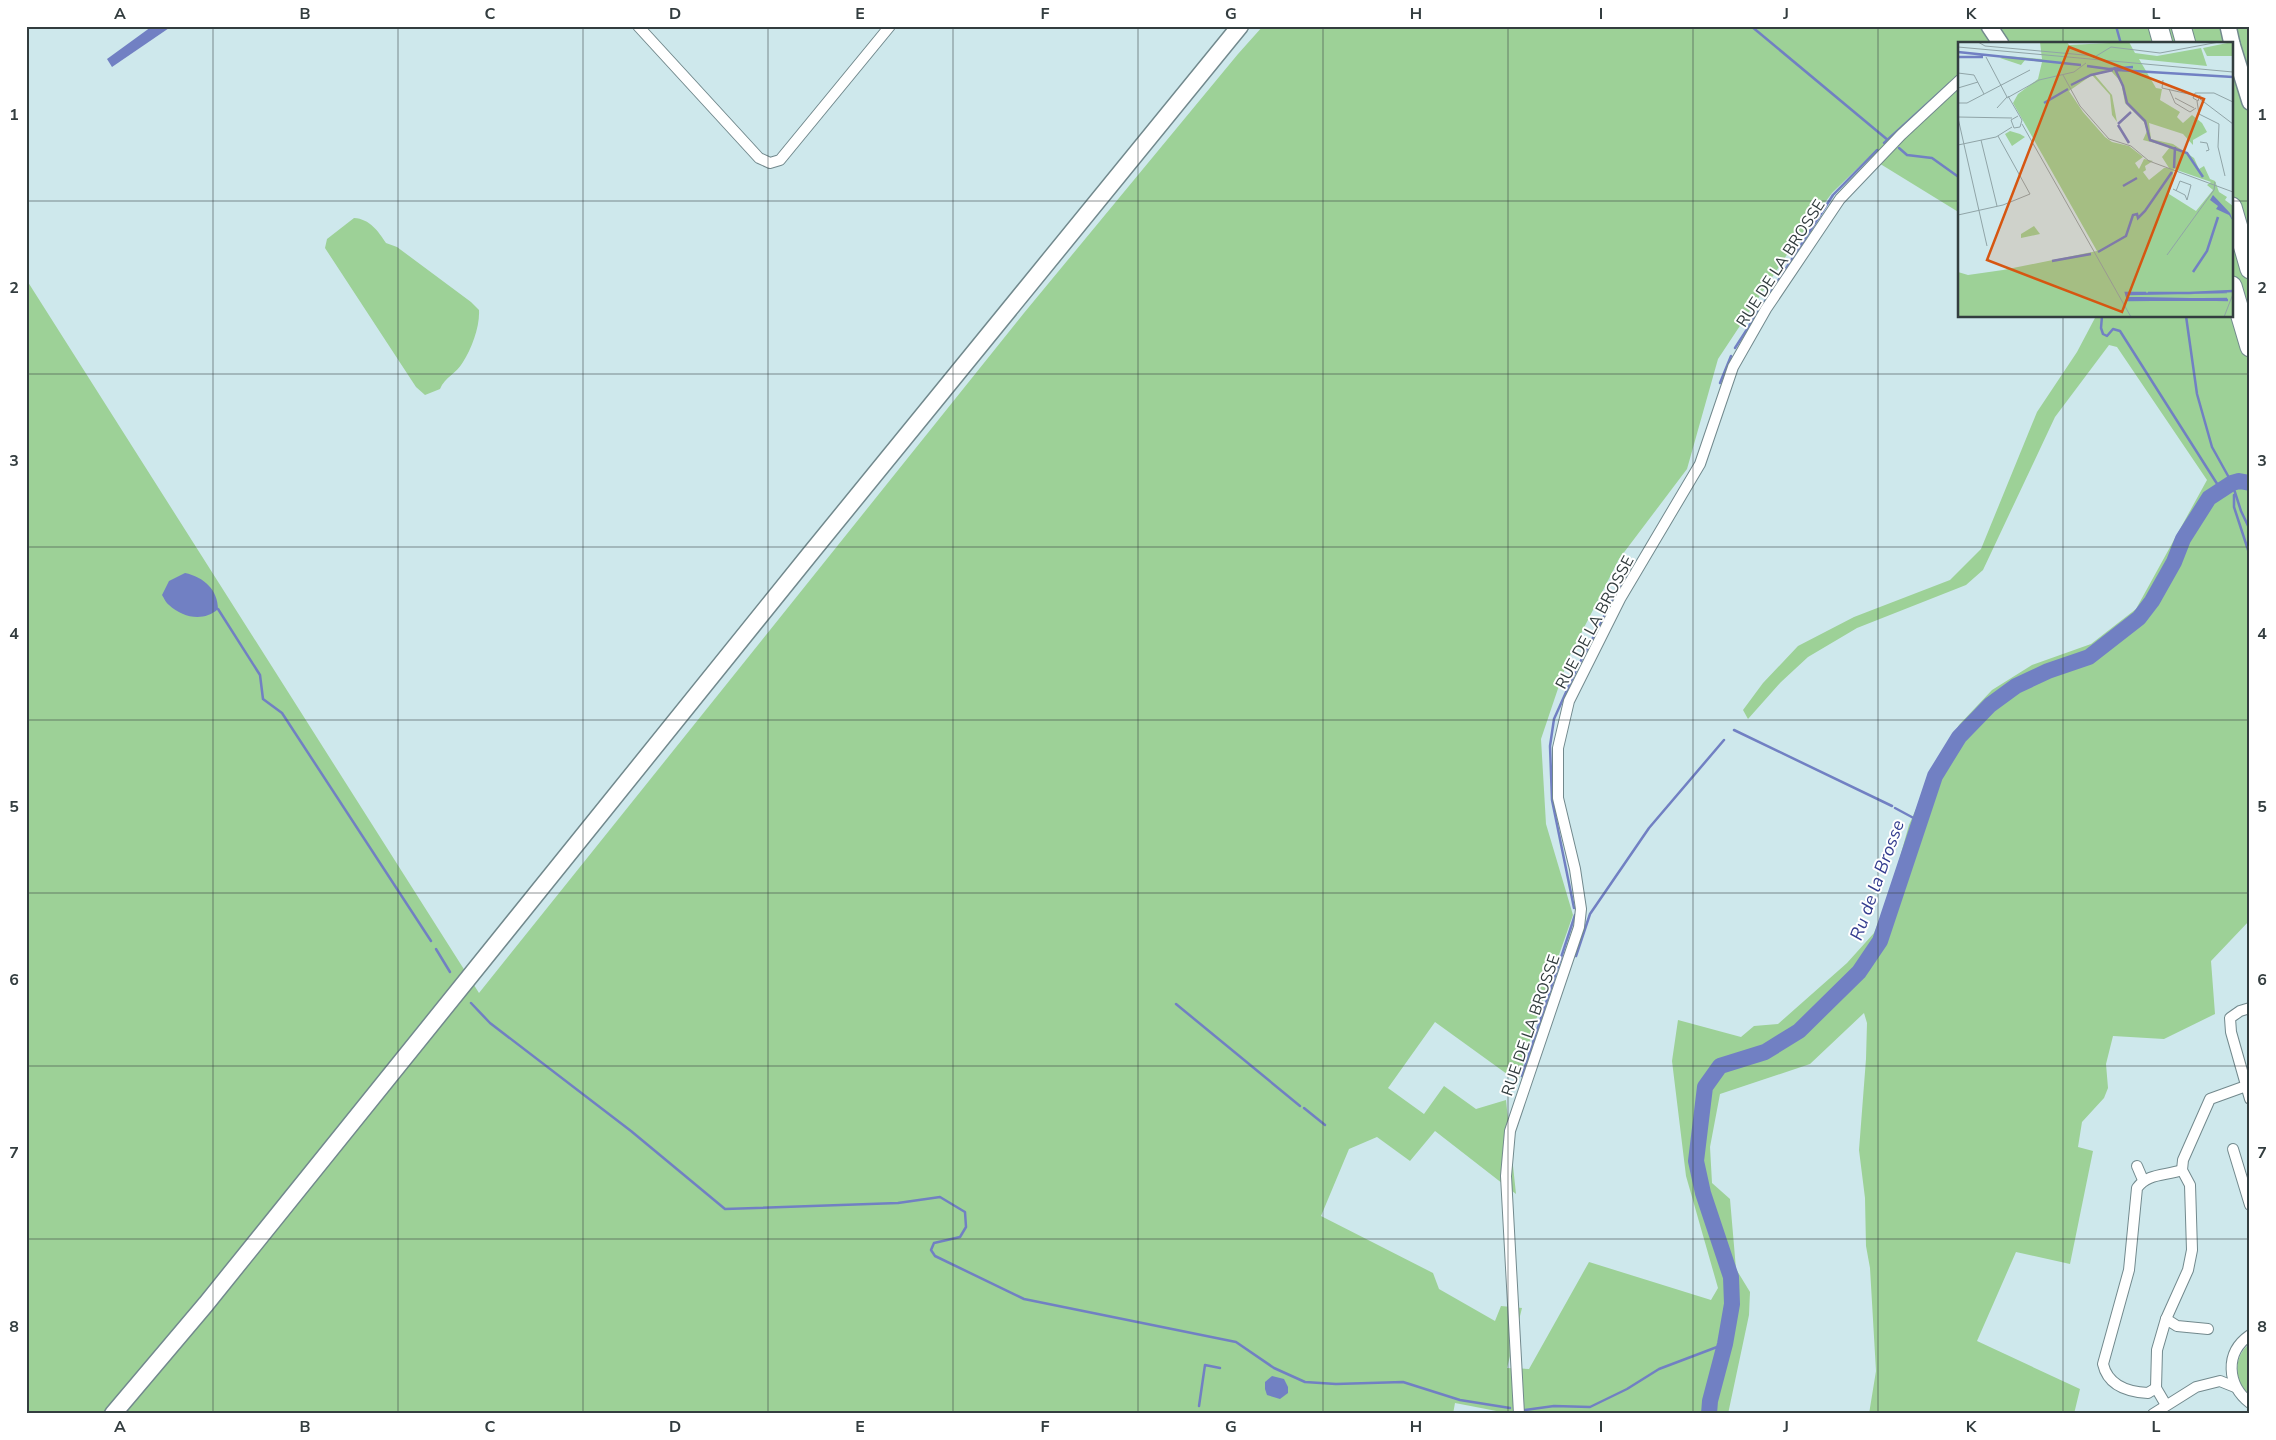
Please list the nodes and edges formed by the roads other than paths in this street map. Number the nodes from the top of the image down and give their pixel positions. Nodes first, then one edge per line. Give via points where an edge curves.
1 (638, 26) edge
2 (890, 26) edge
3 (1240, 26) edge
4 (1989, 26) edge
5 (2158, 26) edge
6 (2181, 26) edge
7 (2228, 26) edge
8 (1998, 42) edge
9 (2162, 42) edge
10 (2185, 42) edge
11 (2232, 42) edge
12 (2234, 48) edge
13 (1958, 82) edge
14 (2250, 102) edge
15 (2234, 214) edge
16 (2250, 269) edge
17 (2234, 293) edge
18 (2250, 348) edge
19 (2250, 1008) edge
20 (2246, 1086) junction
21 (2250, 1100) edge
22 (2233, 1149) dead end
23 (2137, 1166) dead end
24 (2182, 1170) junction
25 (2142, 1180) junction
26 (2250, 1205) edge
27 (2166, 1319) junction
28 (2208, 1329) dead end
29 (2250, 1335) edge
30 (2234, 1387) junction
31 (2156, 1388) junction
32 (2250, 1403) edge
33 (2166, 1405) junction
34 (113, 1414) edge
35 (1519, 1414) edge
36 (2153, 1414) edge

1 - 2 street via 765,163 780,160
3 - 34 main road via 206,1304
4 - 8 main road
5 - 9 highway
6 - 10 highway
7 - 11 main road
12 - 14 main road
13 - 35 street, RUE DE LA BROSSE via 1840,199 1766,309 1733,367 1700,464 1620,599 1569,701 1558,748 1558,798 1575,869 1579,927 1510,1131 1507,1152
15 - 16 highway
17 - 18 highway
19 - 20 street via 2230,1018
20 - 21 street
20 - 24 street via 2210,1099 2183,1160
22 - 26 street
23 - 25 street
24 - 25 street
24 - 27 street via 2190,1185 2192,1250 2188,1270
25 - 31 street via 2134,1200 2129,1270 2103,1364 2105,1373 2118,1386 2148,1393
27 - 28 street via 2177,1326
27 - 31 street via 2157,1350
29 - 30 street via 2235,1350 2231,1362
30 - 32 street
30 - 33 street via 2220,1381 2196,1387
31 - 33 street
33 - 36 street

